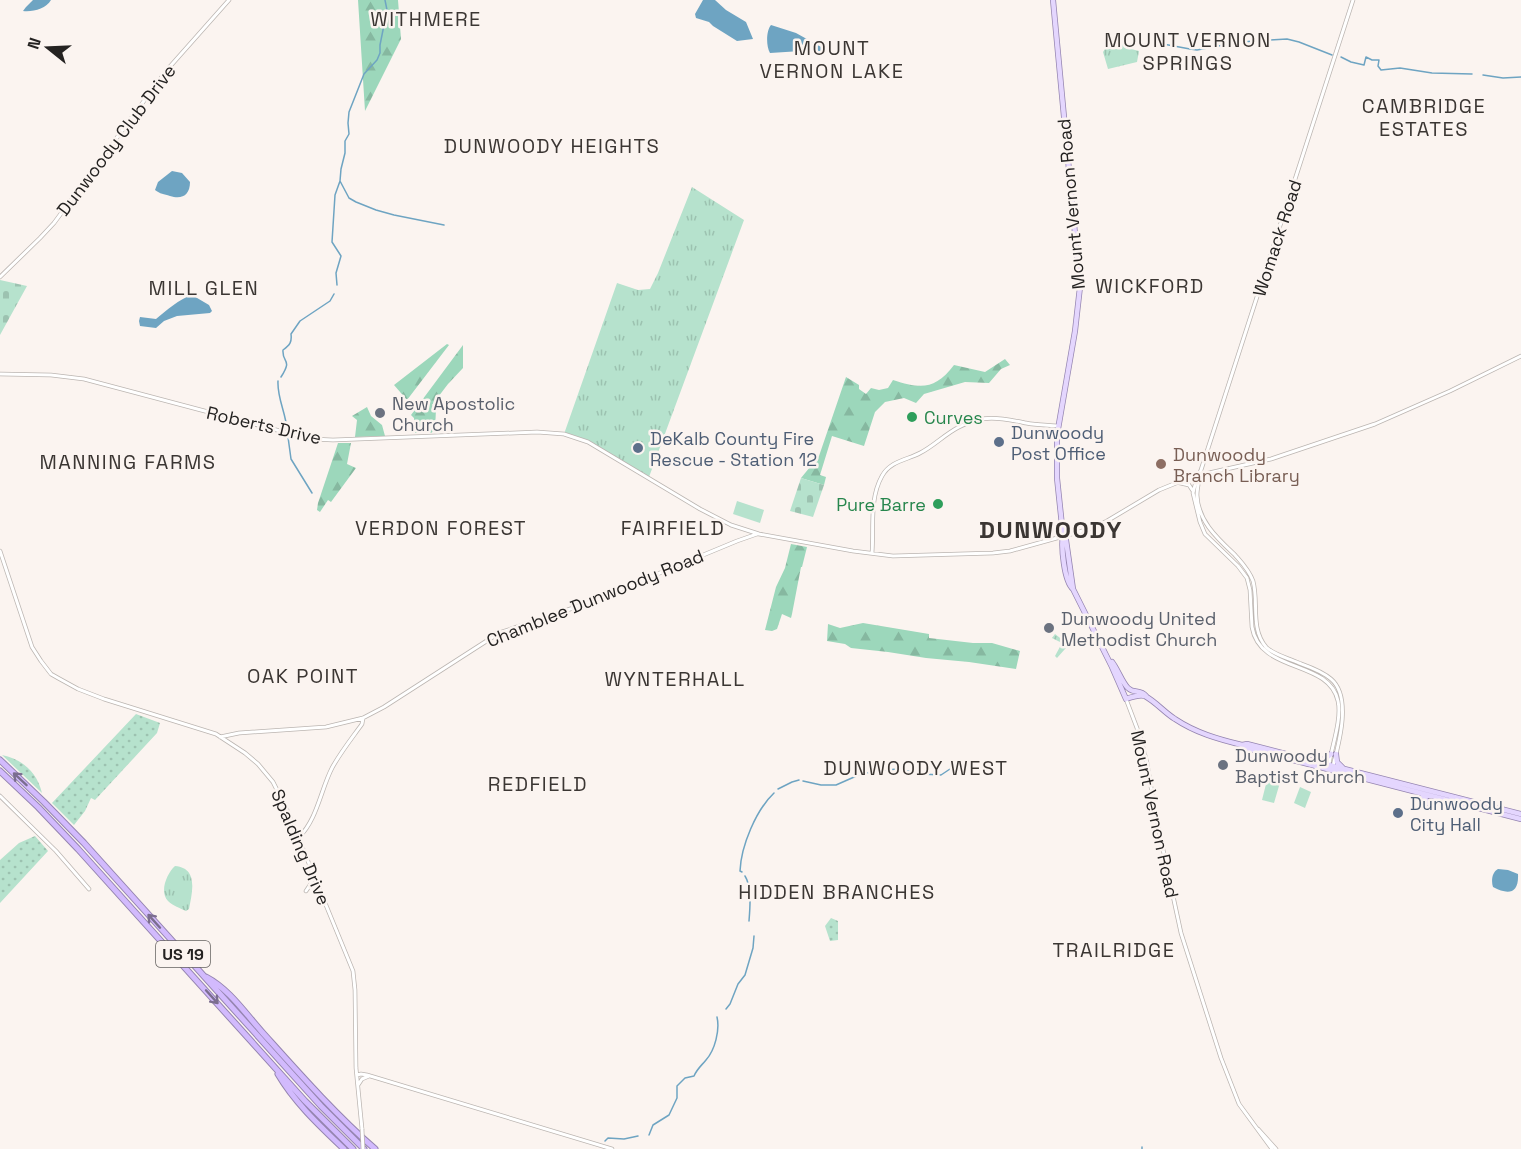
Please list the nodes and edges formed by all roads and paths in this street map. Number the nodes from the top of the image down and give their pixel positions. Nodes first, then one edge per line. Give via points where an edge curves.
1 (230, 0) edge
2 (1053, 0) edge
3 (1353, 0) edge
4 (0, 277) edge
5 (1521, 356) edge
6 (0, 374) edge
7 (1058, 426) junction
8 (1199, 475) junction
9 (1176, 483) junction
10 (1193, 493) junction
11 (744, 529) junction
12 (759, 534) junction
13 (1063, 535) junction
14 (739, 540) junction
15 (0, 551) edge
16 (872, 553) junction
17 (1107, 657) junction
18 (1147, 698) junction
19 (1126, 699) junction
20 (363, 718) junction
21 (220, 736) junction
22 (1242, 745) junction
23 (1333, 754) junction
24 (0, 760) edge
25 (1318, 761) junction
26 (1331, 766) junction
27 (1343, 768) junction
28 (0, 771) edge
29 (1422, 794) junction
30 (0, 796) edge
31 (1428, 803) dead end
32 (1521, 814) edge
33 (1521, 819) edge
34 (299, 837) junction
35 (314, 874) junction
36 (89, 889) dead end
37 (306, 891) dead end
38 (203, 975) junction
39 (273, 1065) junction
40 (357, 1075) junction
41 (370, 1076) junction
42 (358, 1087) junction
43 (344, 1149) edge
44 (353, 1149) edge
45 (364, 1149) edge
46 (375, 1149) edge
47 (612, 1149) edge
48 (1274, 1149) edge

1 - 4 street, Dunwoody Club Drive via 166,71 54,223
2 - 7 main road, Mount Vernon Road via 1080,287
3 - 8 street, Womack Road
5 - 8 street, Chamblee Dunwoody Road via 1375,424 1271,459
6 - 11 street, Roberts Drive via 84,379 314,439 564,434 594,445 700,509
7 - 13 main road, Mount Vernon Road
7 - 16 street via 979,419 892,465 877,487
8 - 9 street, Chamblee Dunwoody Road
8 - 10 street, Womack Road
8 - 23 street via 1197,495 1206,524 1250,573 1260,639 1269,650 1327,675 1339,690 1342,718
9 - 10 street via 1189,485
9 - 13 street, Chamblee Dunwoody Road via 1100,525
10 - 23 street via 1203,531 1247,578 1253,633 1259,644 1271,656 1322,678 1337,696
11 - 12 street, Roberts Drive
11 - 14 street
12 - 14 street, Chamblee Dunwoody Road
12 - 16 street, Chamblee Dunwoody Road
13 - 16 street, Chamblee Dunwoody Road via 1003,552 909,556
13 - 17 main road, Mount Vernon Road via 1073,589
14 - 20 street, Chamblee Dunwoody Road via 585,604 499,633
15 - 21 street, Spalding Drive via 32,647 51,674 104,699
17 - 18 main road via 1127,688 1143,692
17 - 19 main road, Mount Vernon Road
18 - 19 main road via 1138,695
18 - 22 main road via 1190,728
19 - 48 street, Mount Vernon Road via 1147,763 1181,933 1221,1058 1241,1107
20 - 21 street, Chamblee Dunwoody Road via 326,727
20 - 34 street via 333,766 311,820
21 - 34 street, Spalding Drive via 267,773
22 - 25 main road
22 - 26 main road
23 - 25 main road
23 - 26 street
23 - 27 main road
38 -> 24 highway, US 19 via 77,836
25 - 26 main road
26 - 27 main road
26 - 29 main road
27 - 32 main road
28 -> 39 highway, US 19 via 85,856
29 - 31 main road
29 - 33 main road
30 - 36 street
34 - 35 street, Spalding Drive
35 - 37 street
35 - 40 street, Spalding Drive via 354,977
38 - 45 highway, US 19
38 - 46 highway via 230,996 336,1113
39 - 43 highway via 290,1092
39 - 44 highway, US 19
40 - 41 street
40 - 42 street, Spalding Drive
41 - 42 street via 362,1079
41 - 47 street
42 - 45 street, Spalding Drive, bridge

